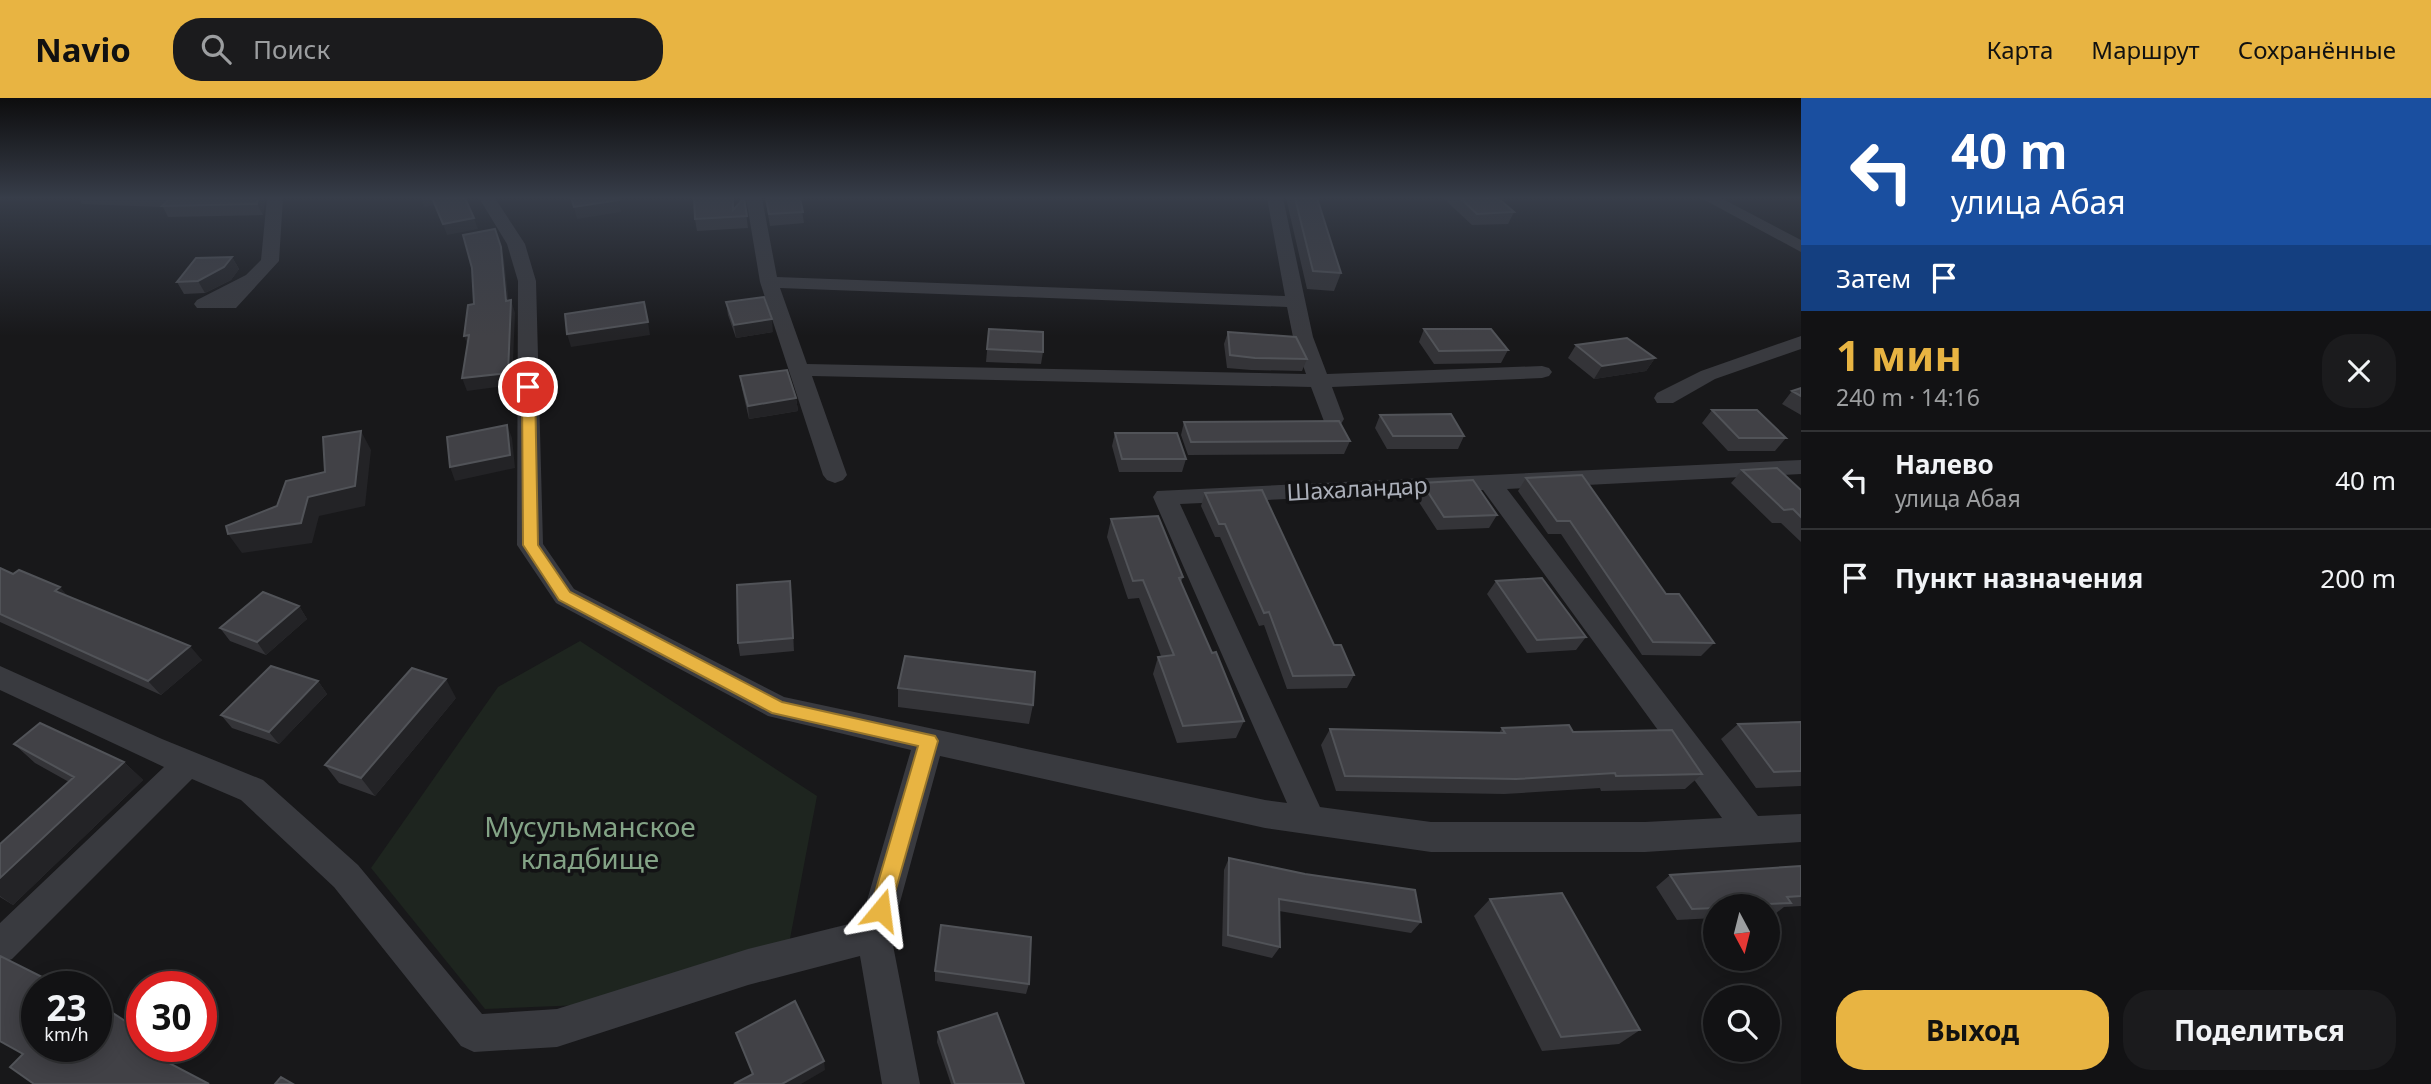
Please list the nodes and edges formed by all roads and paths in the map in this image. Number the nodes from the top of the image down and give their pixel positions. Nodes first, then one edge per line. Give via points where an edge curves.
1 (271, 244) edge
2 (516, 244) edge
3 (762, 244) edge
4 (1284, 244) edge
5 (253, 279) dead end
6 (769, 282) junction
7 (1296, 302) junction
8 (1801, 342) edge
9 (799, 370) junction
10 (1542, 372) dead end
11 (1319, 381) junction
12 (1665, 398) dead end
13 (1334, 419) edge
14 (1791, 467) edge
15 (835, 475) dead end
16 (1490, 482) junction
17 (1801, 485) edge
18 (0, 677) edge
19 (929, 741) junction
20 (188, 763) junction
21 (1310, 820) junction
22 (1801, 828) edge
23 (1749, 831) junction
24 (874, 935) junction
25 (0, 947) edge
26 (901, 1084) edge

1 - 5 street via 270,261
2 - 19 street via 527,281 530,545 565,596 778,708
3 - 6 street
4 - 7 street
6 - 7 street
6 - 9 street
7 - 11 street
8 - 12 street via 1708,375
9 - 11 street
9 - 15 street
10 - 11 street
11 - 13 street
14 - 16 street, Шахаландар
14 - 17 street
16 - 21 street, Шахаландар via 1165,498
16 - 23 street
18 - 20 street
19 - 21 street
19 - 24 street
20 - 24 street via 252,790 346,876 474,1033 557,1028 748,967
20 - 25 street
21 - 23 street via 1431,837 1645,837
22 - 23 street
24 - 26 street

